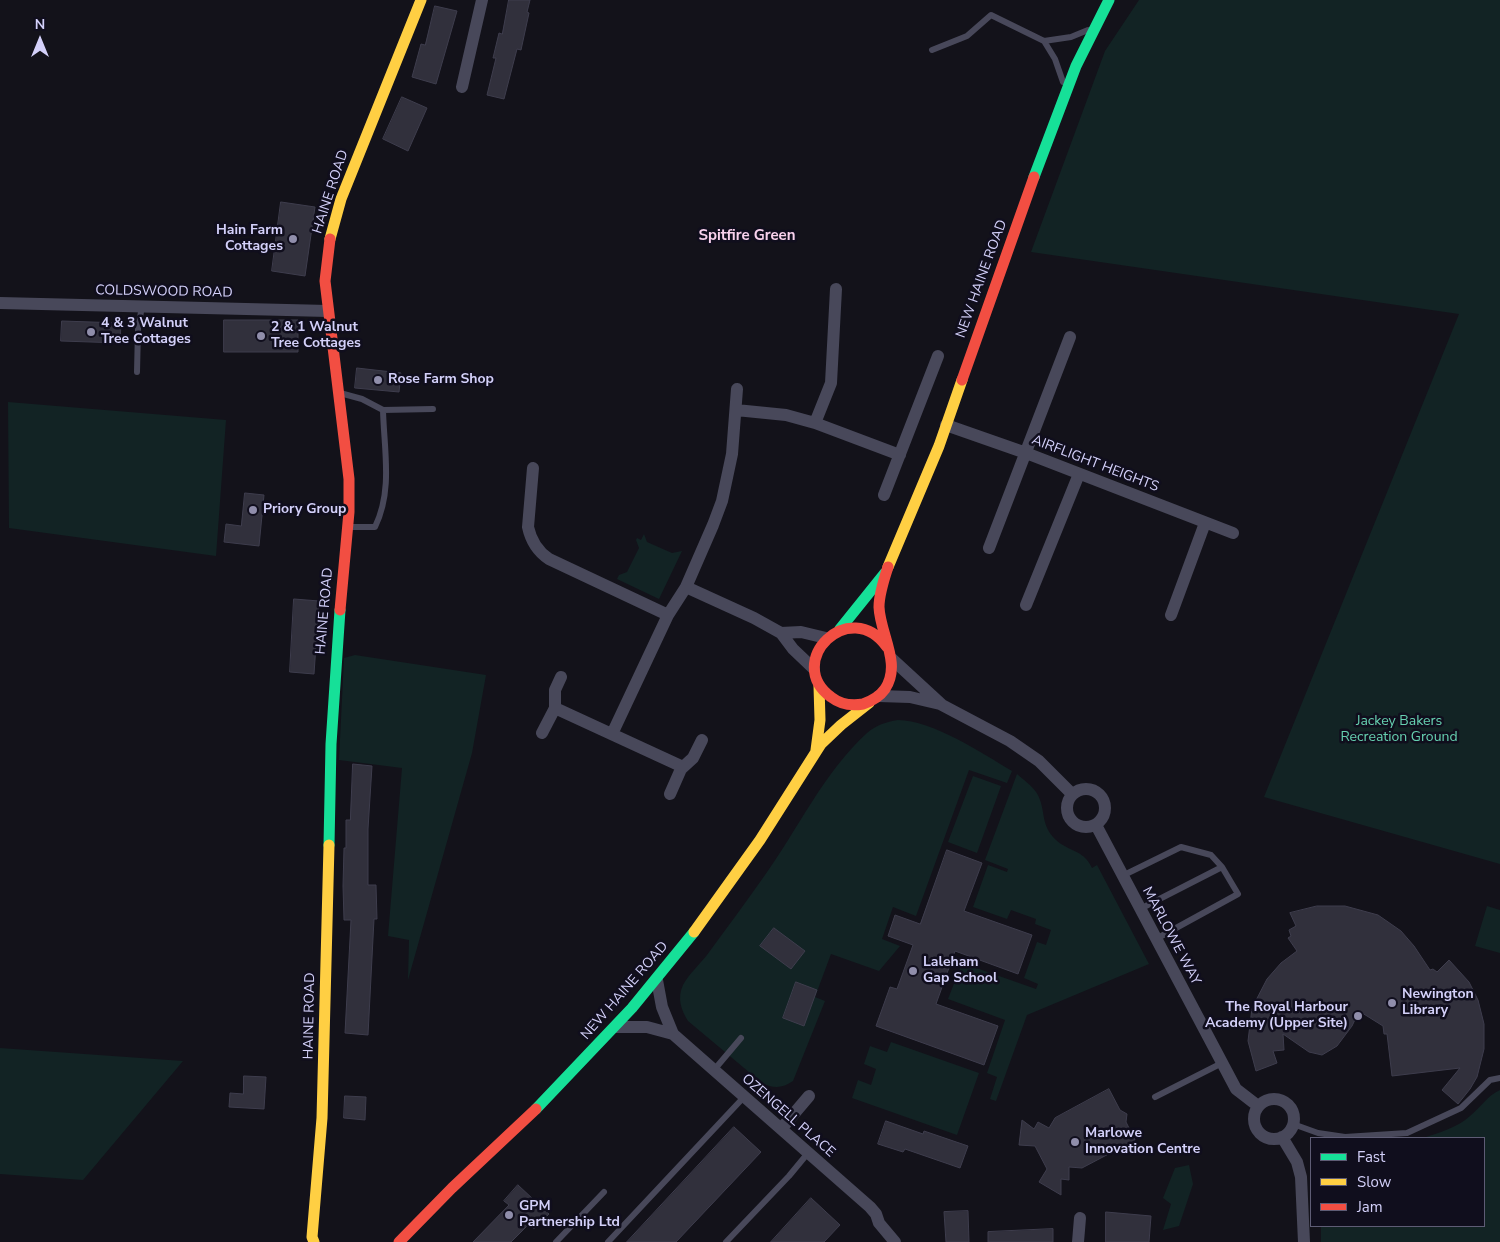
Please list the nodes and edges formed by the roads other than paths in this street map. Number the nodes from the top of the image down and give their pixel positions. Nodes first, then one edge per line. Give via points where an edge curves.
1 (421, 0) edge
2 (482, 0) edge
3 (1109, 0) edge
4 (1094, 28) junction
5 (1044, 41) junction
6 (932, 50) dead end
7 (462, 87) dead end
8 (1066, 91) junction
9 (836, 289) dead end
10 (0, 303) edge
11 (142, 306) junction
12 (328, 311) junction
13 (1070, 337) dead end
14 (938, 356) dead end
15 (137, 372) dead end
16 (737, 389) dead end
17 (340, 393) junction
18 (433, 409) dead end
19 (383, 410) junction
20 (736, 410) junction
21 (814, 423) junction
22 (946, 425) junction
23 (1026, 454) junction
24 (900, 455) junction
25 (533, 468) dead end
26 (1079, 474) junction
27 (884, 495) dead end
28 (1205, 523) junction
29 (347, 526) junction
30 (1233, 533) dead end
31 (989, 548) dead end
32 (887, 571) junction
33 (686, 586) junction
34 (1026, 605) dead end
35 (668, 615) junction
36 (1171, 615) dead end
37 (840, 629) junction
38 (781, 633) junction
39 (826, 638) junction
40 (887, 647) junction
41 (892, 659) junction
42 (814, 669) junction
43 (561, 677) dead end
44 (819, 686) junction
45 (875, 698) junction
46 (942, 705) junction
47 (556, 708) junction
48 (542, 733) dead end
49 (612, 734) junction
50 (702, 740) dead end
51 (816, 750) junction
52 (683, 767) junction
53 (670, 794) dead end
54 (1072, 794) junction
55 (1096, 825) junction
56 (1222, 867) junction
57 (1122, 876) junction
58 (1140, 909) junction
59 (1156, 939) junction
60 (656, 980) junction
61 (616, 1027) junction
62 (673, 1034) junction
63 (741, 1038) dead end
64 (1222, 1063) junction
65 (714, 1070) junction
66 (1500, 1078) edge
67 (812, 1093) dead end
68 (744, 1097) junction
69 (1156, 1097) dead end
70 (1258, 1106) junction
71 (1293, 1124) junction
72 (781, 1129) junction
73 (1282, 1137) junction
74 (808, 1153) junction
75 (604, 1192) dead end
76 (1080, 1218) dead end
77 (420, 1222) junction
78 (314, 1242) edge
79 (399, 1242) edge
80 (415, 1242) edge
81 (556, 1242) edge
82 (608, 1242) edge
83 (726, 1242) edge
84 (895, 1242) edge
85 (1078, 1242) edge
86 (1304, 1242) edge

1 - 12 main road, HAINE ROAD via 335,218 325,281
2 - 7 street
3 - 4 main road, NEW HAINE ROAD
4 - 5 lane via 1071,37
4 - 8 main road, NEW HAINE ROAD
5 - 6 lane via 991,15 967,36
5 - 8 lane via 1060,71
8 - 22 main road, NEW HAINE ROAD
9 - 21 street via 831,383
10 - 11 street, COLDSWOOD ROAD
11 - 12 street, COLDSWOOD ROAD
11 - 15 lane
12 - 17 main road, HAINE ROAD
13 - 23 street
14 - 24 street
16 - 20 street
17 - 19 lane via 362,399
17 - 29 main road, HAINE ROAD via 349,480
18 - 19 lane
19 - 29 lane via 386,490 382,511 375,526
20 - 21 street via 786,415
20 - 33 street via 732,454 722,501
21 - 24 street
22 - 23 street, AIRFLIGHT HEIGHTS
22 - 32 main road, NEW HAINE ROAD
23 - 26 street, AIRFLIGHT HEIGHTS
23 - 31 street
24 - 27 street
25 - 35 street via 528,527 537,549 549,559
26 - 28 street, AIRFLIGHT HEIGHTS
26 - 34 street
28 - 30 street, AIRFLIGHT HEIGHTS
28 - 36 street
29 - 78 main road, HAINE ROAD via 331,744 322,1118
32 - 37 main road, NEW HAINE ROAD
32 - 40 main road, NEW HAINE ROAD via 879,606
33 - 35 street
33 - 38 street
35 - 49 street
37 - 39 main road, NEW HAINE ROAD
37 - 40 main road, NEW HAINE ROAD via 854,627 867,630 879,636
38 - 39 street via 801,632
38 - 42 street
39 - 42 main road via 817,652
40 - 41 main road, NEW HAINE ROAD
41 - 45 main road, NEW HAINE ROAD via 892,673 887,685
41 - 46 street
42 - 44 main road, NEW HAINE ROAD
43 - 47 street via 555,690
44 - 45 main road via 827,696 848,705 861,705
44 - 51 main road, NEW HAINE ROAD via 820,720
45 - 46 street via 910,697
45 - 51 main road, NEW HAINE ROAD
46 - 54 street via 1010,741 1039,761
47 - 48 street
47 - 49 street
49 - 52 street
50 - 52 street via 693,758
51 - 60 main road, NEW HAINE ROAD via 750,856
52 - 53 street
54 - 55 street via 1066,805 1068,817 1083,828
54 - 55 street via 1084,789 1101,797 1104,815
55 - 57 street, MARLOWE WAY
56 - 57 lane via 1211,855 1181,847
56 - 58 lane
56 - 59 lane via 1238,894
57 - 58 street, MARLOWE WAY
58 - 59 street, MARLOWE WAY
59 - 64 street, MARLOWE WAY
60 - 61 main road, NEW HAINE ROAD
60 - 62 street, OZENGELL PLACE via 662,1008
61 - 62 street, OZENGELL PLACE via 646,1027
61 - 77 main road, NEW HAINE ROAD
62 - 65 street, OZENGELL PLACE
63 - 65 lane
64 - 69 lane
64 - 70 street, MARLOWE WAY via 1236,1088
65 - 68 street, OZENGELL PLACE
66 - 71 lane via 1490,1080 1461,1108 1407,1133 1345,1137 1318,1133
67 - 72 street
68 - 72 street, OZENGELL PLACE
68 - 82 lane
70 - 71 street via 1269,1099 1282,1101 1292,1110
70 - 73 street via 1254,1119 1258,1131 1269,1138
71 - 73 street
72 - 74 street, OZENGELL PLACE
73 - 86 street via 1297,1162 1301,1177
74 - 83 lane
74 - 84 street, OZENGELL PLACE via 870,1207 878,1224
75 - 81 lane
76 - 85 street
77 - 79 main road, NEW HAINE ROAD
77 - 80 main road, NEW HAINE ROAD

